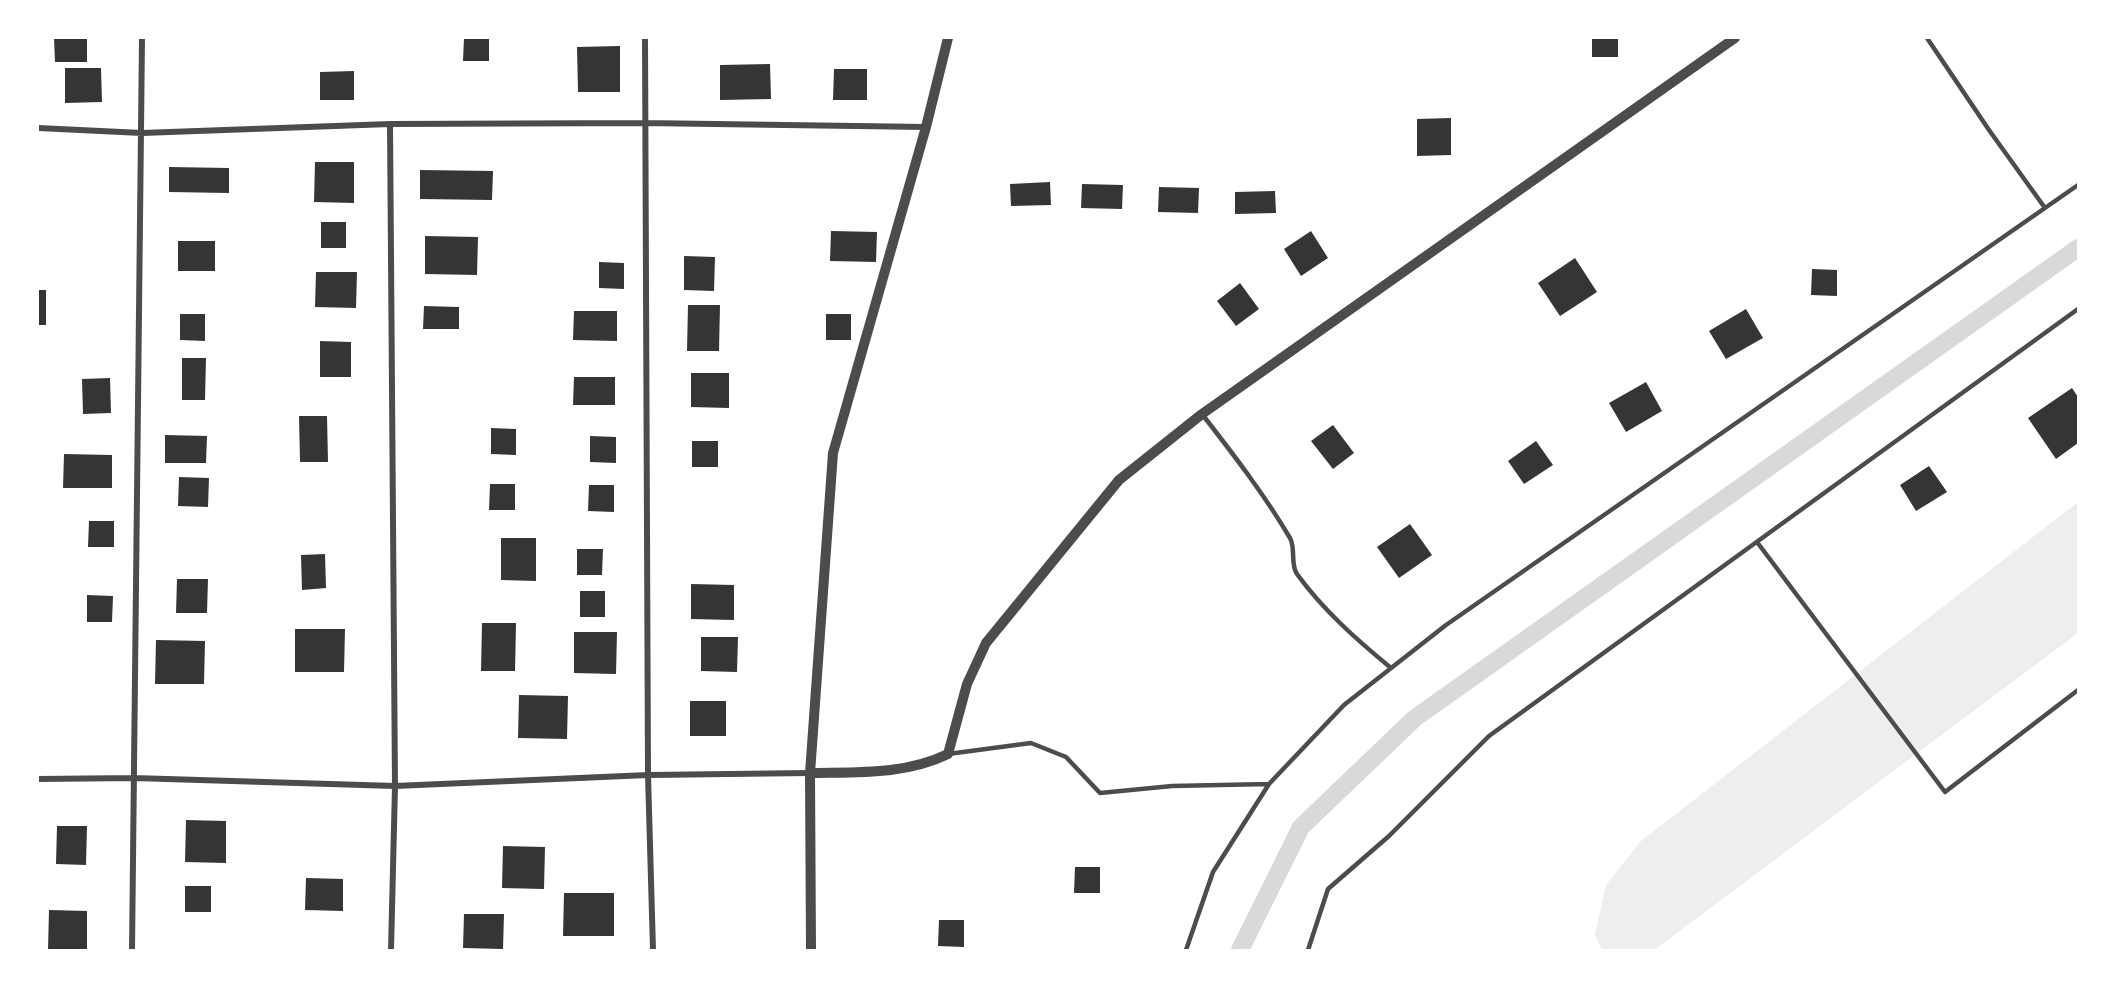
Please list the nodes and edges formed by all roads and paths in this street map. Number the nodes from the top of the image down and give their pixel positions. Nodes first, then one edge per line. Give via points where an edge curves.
1 (142, 38) edge
2 (645, 38) edge
3 (948, 38) edge
4 (1735, 38) edge
5 (1927, 38) edge
6 (644, 123) junction
7 (390, 124) junction
8 (926, 127) junction
9 (38, 128) edge
10 (142, 133) junction
11 (2079, 185) edge
12 (2045, 208) junction
13 (2079, 309) edge
14 (1202, 414) junction
15 (1757, 542) junction
16 (1391, 668) junction
17 (2079, 690) edge
18 (948, 754) junction
19 (810, 773) junction
20 (648, 775) junction
21 (134, 778) junction
22 (38, 779) edge
23 (1269, 784) junction
24 (395, 786) junction
25 (132, 951) edge
26 (392, 951) edge
27 (653, 951) edge
28 (811, 951) edge
29 (1186, 951) edge
30 (1308, 951) edge

1 - 10 street
2 - 6 street
3 - 8 street
4 - 14 street
5 - 12 lane
6 - 7 street
6 - 8 street
6 - 20 street
7 - 10 street
7 - 24 street
8 - 19 street via 833,453
9 - 10 street
10 - 21 street
11 - 12 lane
12 - 16 lane via 1455,619
13 - 15 lane
14 - 16 lane via 1292,542 1294,570 1306,587 1352,636
14 - 18 street via 1119,480 986,643 967,684
15 - 17 lane via 1945,792
15 - 30 lane via 1489,736 1389,836 1328,890
16 - 23 lane via 1344,705
18 - 19 street via 926,765 895,771
18 - 23 lane via 1031,743 1066,757 1100,793 1172,786
19 - 20 street
19 - 28 street
20 - 24 street
20 - 27 street
21 - 22 street
21 - 24 street
21 - 25 street
23 - 29 lane via 1213,872
24 - 26 street

